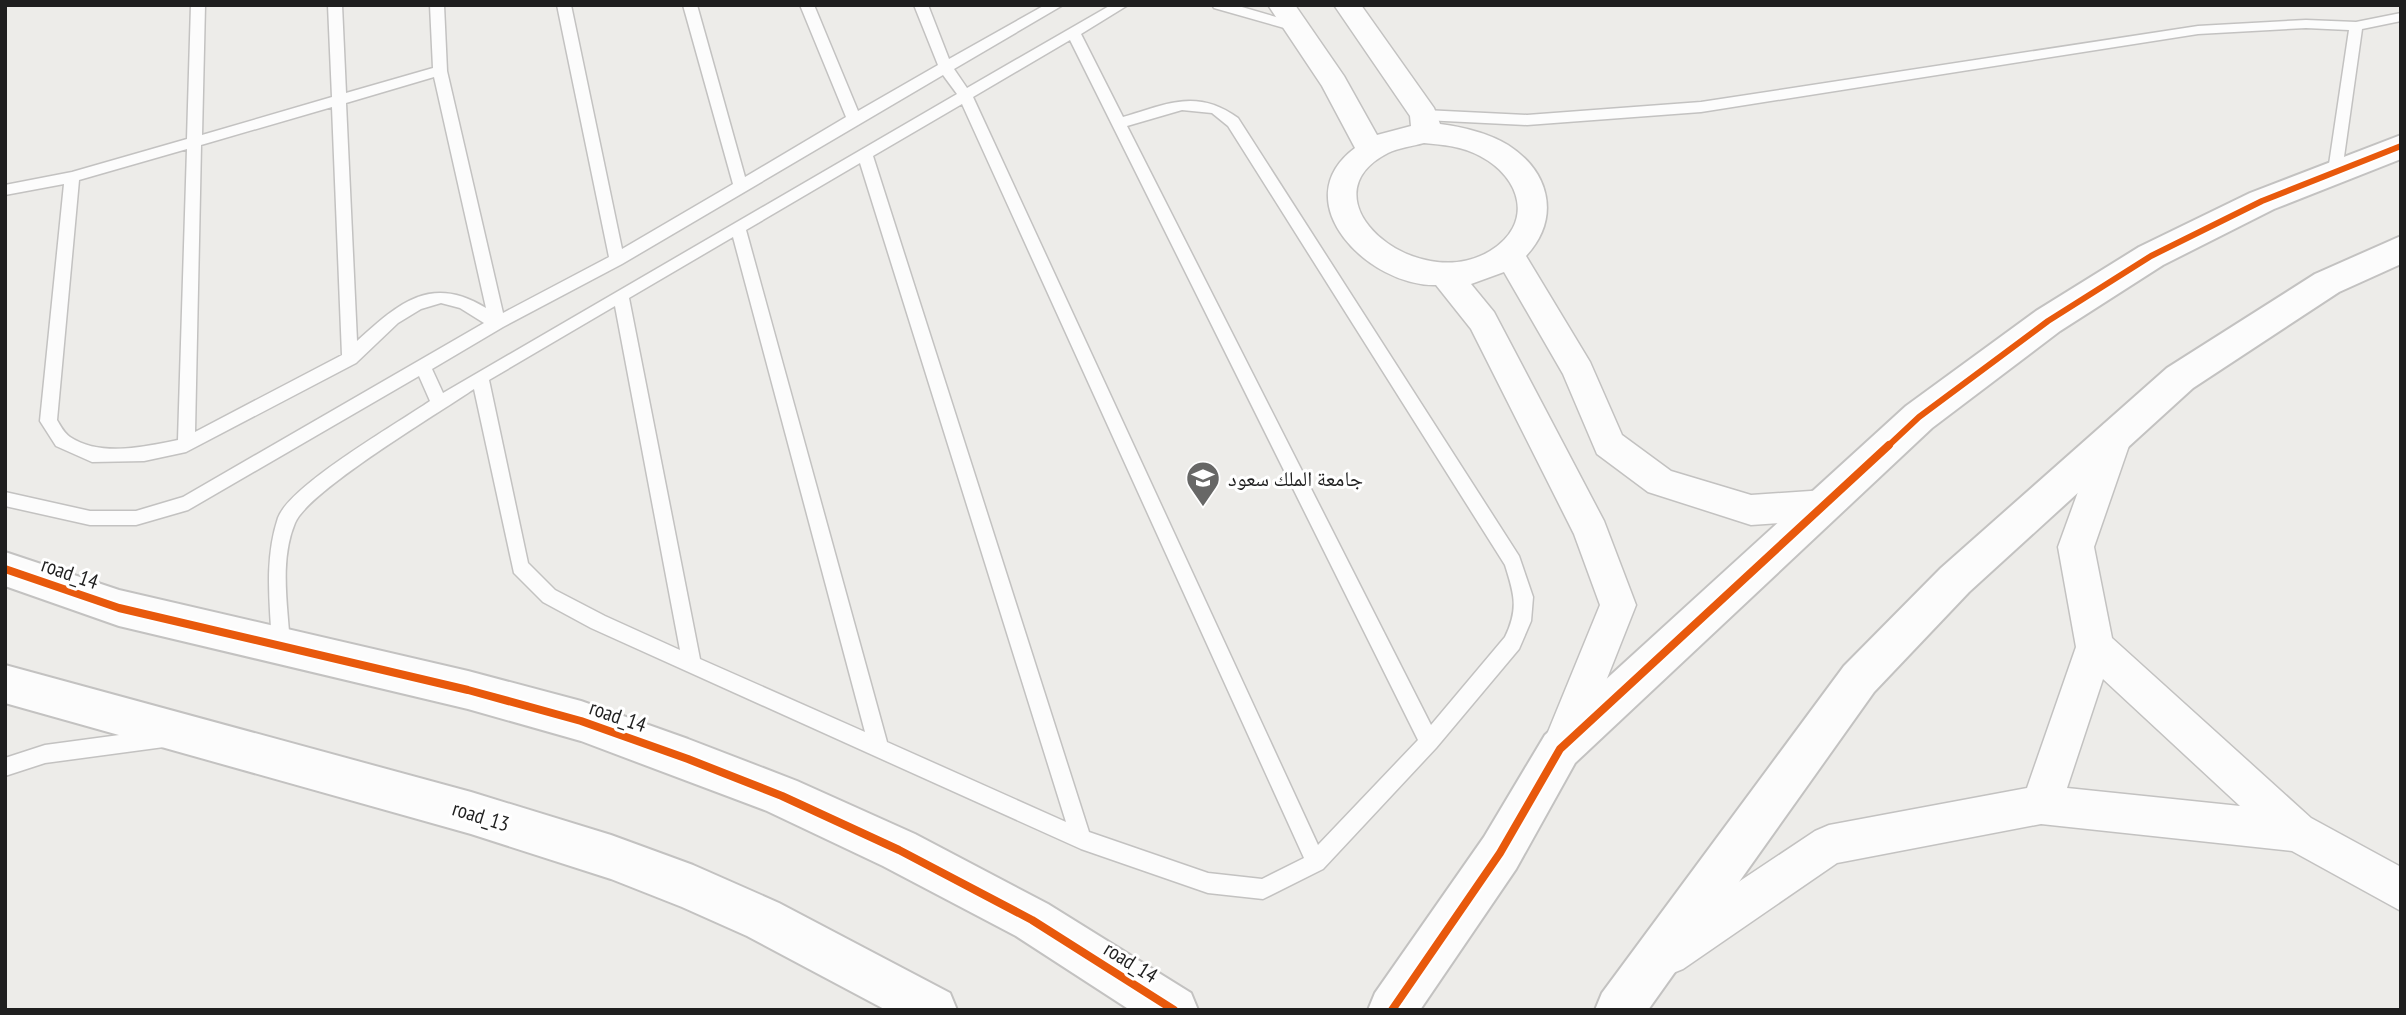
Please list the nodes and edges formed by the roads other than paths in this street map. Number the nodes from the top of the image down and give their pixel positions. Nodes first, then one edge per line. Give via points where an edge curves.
1 (198, 5) edge
2 (335, 5) edge
3 (437, 5) edge
4 (564, 5) edge
5 (690, 5) edge
6 (807, 5) edge
7 (921, 5) edge
8 (1121, 5) edge
9 (1219, 5) edge
10 (1347, 5) edge
11 (1052, 6) edge
12 (1288, 16) edge
13 (2401, 17) edge
14 (2356, 26) junction
15 (1074, 34) junction
16 (946, 68) junction
17 (440, 71) junction
18 (965, 95) junction
19 (340, 98) junction
20 (855, 119) junction
21 (1117, 124) junction
22 (1426, 124) junction
23 (195, 141) junction
24 (2401, 146) edge
25 (1370, 149) junction
26 (865, 154) junction
27 (2335, 171) junction
28 (72, 177) junction
29 (741, 187) junction
30 (5, 190) edge
31 (738, 227) junction
32 (699, 231) junction
33 (2401, 249) edge
34 (1510, 255) junction
35 (617, 260) junction
36 (1445, 274) junction
37 (621, 296) junction
38 (497, 323) junction
39 (350, 358) junction
40 (423, 366) junction
41 (480, 377) junction
42 (440, 404) junction
43 (2116, 434) junction
44 (186, 445) junction
45 (5, 499) edge
46 (1825, 505) junction
47 (5, 569) edge
48 (281, 646) junction
49 (2095, 647) junction
50 (692, 664) junction
51 (5, 684) edge
52 (185, 735) junction
53 (1429, 742) junction
54 (1560, 749) junction
55 (879, 750) junction
56 (5, 767) edge
57 (2041, 805) junction
58 (2297, 832) junction
59 (1081, 839) junction
60 (1316, 862) junction
61 (2401, 890) edge
62 (1652, 965) junction
63 (933, 1010) edge
64 (1174, 1010) edge
65 (1392, 1010) edge
66 (1619, 1010) edge

1 - 23 lane
2 - 19 lane
3 - 17 lane
4 - 35 lane
5 - 29 lane
6 - 20 lane
7 - 16 lane
8 - 15 lane
9 - 12 lane
10 - 22 street
11 - 16 lane
12 - 25 street via 1334,83
13 - 14 lane
14 - 22 lane via 2306,23 2198,30 1701,107
14 - 27 lane
15 - 18 lane
15 - 21 lane
16 - 18 lane
16 - 20 lane
17 - 19 lane
17 - 38 lane
18 - 26 lane
18 - 60 lane
19 - 23 lane
19 - 39 lane
20 - 29 lane
21 - 53 lane
21 - 53 lane via 1182,105 1216,109 1233,122 1513,562 1524,597 1522,621 1512,643
22 - 25 street
22 - 34 street via 1487,147 1523,177 1532,198 1533,222
23 - 28 lane
23 - 44 lane
24 - 27 street
25 - 36 street via 1356,161 1341,187 1341,206 1352,231 1386,260
26 - 31 lane
26 - 59 lane
27 - 46 street via 2151,256 2048,321 1919,417
28 - 30 lane
28 - 44 lane via 48,421 62,441 92,455 144,454
29 - 32 lane
31 - 32 lane
31 - 55 lane
32 - 35 lane
32 - 37 lane
33 - 43 street via 2327,284 2191,371
34 - 36 street via 1485,268
34 - 46 street via 1578,371 1609,444 1660,482 1751,510
35 - 38 lane
36 - 54 street via 1483,321 1591,532 1618,605
37 - 41 lane
37 - 50 lane
38 - 39 lane via 465,303 441,297 416,304 392,319
38 - 40 lane
39 - 44 lane
40 - 42 lane
40 - 45 lane via 188,503 136,518 90,518
41 - 42 lane
41 - 50 lane via 520,567 548,596
42 - 48 lane via 320,483 286,518 277,561
43 - 49 street via 2076,547
43 - 62 street via 1955,580 1859,679
46 - 54 street
47 - 48 street, road_14 via 120,608
48 - 64 street, road_14 via 581,721 782,796 1031,919
49 - 57 street
49 - 58 street
50 - 55 lane
51 - 52 street, road_13
52 - 56 lane via 45,754
52 - 63 street, road_13 via 465,810 660,875 853,965
53 - 60 lane
54 - 65 street via 1500,853
55 - 59 lane
57 - 58 street
57 - 62 street via 1829,845
58 - 61 street
59 - 60 lane via 1209,883 1263,889
62 - 66 street

